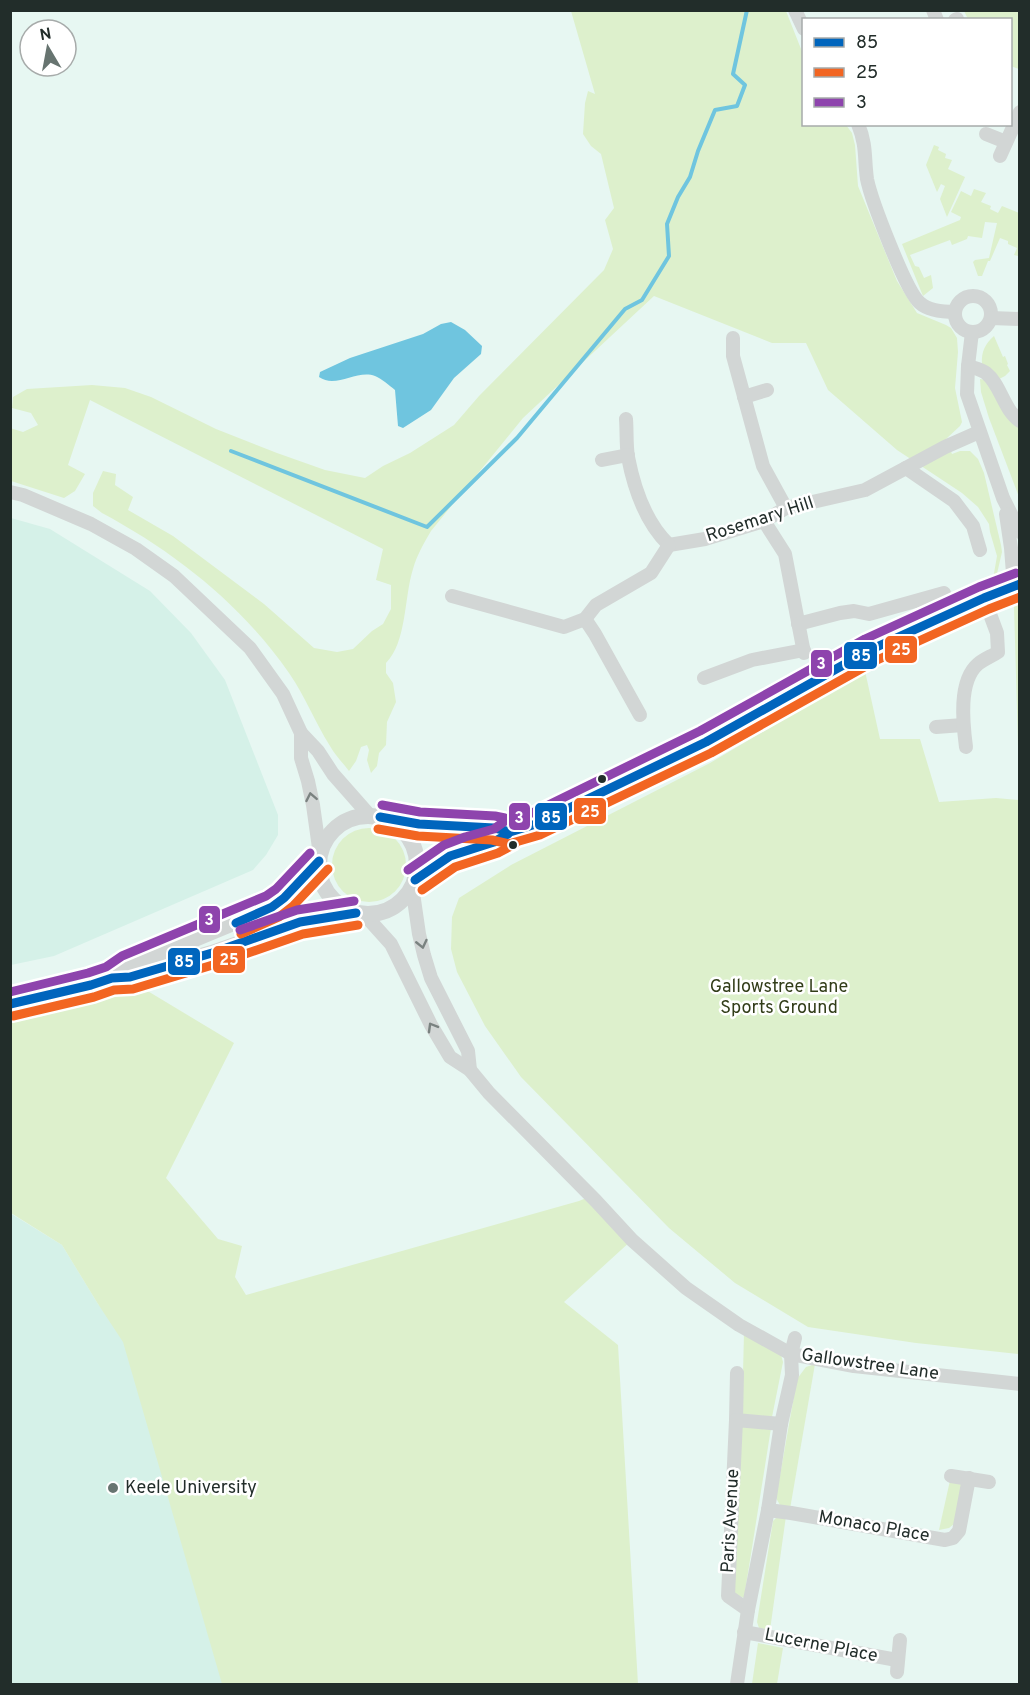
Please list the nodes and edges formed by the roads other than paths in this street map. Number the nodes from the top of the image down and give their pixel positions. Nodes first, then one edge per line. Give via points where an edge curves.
1 (795, 10) edge
2 (802, 25) edge
3 (1020, 112) edge
4 (859, 126) edge
5 (986, 134) dead end
6 (1006, 142) junction
7 (1000, 156) dead end
8 (955, 312) junction
9 (991, 318) junction
10 (1020, 319) edge
11 (972, 332) junction
12 (734, 338) dead end
13 (968, 366) junction
14 (767, 390) dead end
15 (744, 397) junction
16 (626, 419) dead end
17 (1020, 421) edge
18 (980, 432) junction
19 (628, 455) junction
20 (602, 460) dead end
21 (906, 468) junction
22 (10, 492) edge
23 (1003, 498) junction
24 (786, 508) junction
25 (764, 521) junction
26 (1020, 532) edge
27 (982, 540) dead end
28 (669, 545) junction
29 (1017, 585) edge
30 (944, 593) dead end
31 (452, 596) dead end
32 (984, 598) junction
33 (585, 620) junction
34 (798, 624) junction
35 (704, 678) dead end
36 (640, 715) dead end
37 (963, 725) junction
38 (936, 727) dead end
39 (301, 733) junction
40 (966, 747) dead end
41 (375, 817) junction
42 (510, 832) junction
43 (319, 858) junction
44 (414, 883) junction
45 (360, 914) junction
46 (112, 978) junction
47 (10, 1004) edge
48 (470, 1070) junction
49 (795, 1338) dead end
50 (791, 1354) junction
51 (737, 1373) dead end
52 (1020, 1384) edge
53 (736, 1420) junction
54 (782, 1424) junction
55 (951, 1476) dead end
56 (969, 1478) junction
57 (989, 1482) dead end
58 (768, 1510) junction
59 (748, 1610) junction
60 (744, 1632) junction
61 (900, 1640) dead end
62 (737, 1684) edge

1 - 2 street
3 - 6 street
4 - 8 street via 865,146 867,181 912,294 924,306
5 - 6 street
6 - 7 street
8 - 9 street via 960,302 976,296 986,302
8 - 11 street via 958,323
9 - 10 street
9 - 11 street via 982,330
11 - 13 street
12 - 15 street via 733,356
13 - 17 street via 987,374
13 - 18 street via 967,394
14 - 15 street
15 - 24 street via 763,466
16 - 19 street
18 - 21 street, Rosemary Hill
18 - 23 street
19 - 20 street
19 - 28 street via 637,493 658,534
21 - 24 street, Rosemary Hill via 866,490
21 - 27 street via 954,501
22 - 39 street via 91,524 174,576 250,648 283,694
23 - 26 street
23 - 29 street
24 - 25 street, Rosemary Hill
25 - 28 street, Rosemary Hill via 705,539
25 - 34 street via 784,554
28 - 33 street via 651,573 596,605
29 - 32 main road
30 - 34 street via 869,614 854,611
31 - 33 street via 564,627
32 - 37 street via 997,633 998,652 976,666 967,681
32 - 42 main road via 870,650 706,742 536,824
33 - 36 street
34 - 35 street via 804,652 752,660
37 - 38 street
37 - 40 street
39 - 41 street via 333,774
43 -> 39 street via 310,789 301,758
41 - 42 main road
41 - 43 main road via 350,819 334,830
41 - 44 main road via 397,826 411,840 417,859
42 - 44 main road via 500,840 450,856
43 - 45 main road via 327,892 340,906
43 - 46 main road via 272,907 127,967
44 - 45 main road via 394,907 376,914
44 -> 48 street, Gallowstree Lane via 424,955 431,978 468,1051
45 - 46 main road via 300,922 212,953 130,977
48 -> 45 street, Gallowstree Lane via 450,1057 391,944
46 - 47 main road
48 - 50 street, Gallowstree Lane via 632,1240 686,1288 739,1325
49 - 50 street, Paris Avenue
50 - 52 street, Gallowstree Lane via 854,1366
50 - 54 street, Paris Avenue via 792,1375
51 - 53 street, Paris Avenue
53 - 54 street
53 - 59 street, Paris Avenue via 728,1596
54 - 58 street, Paris Avenue
55 - 56 street
56 - 57 street
56 - 58 street, Monaco Place via 959,1531 945,1540
58 - 59 street, Paris Avenue
59 - 60 street, Paris Avenue
60 - 61 street, Lucerne Place via 897,1666
60 - 62 street, Paris Avenue

